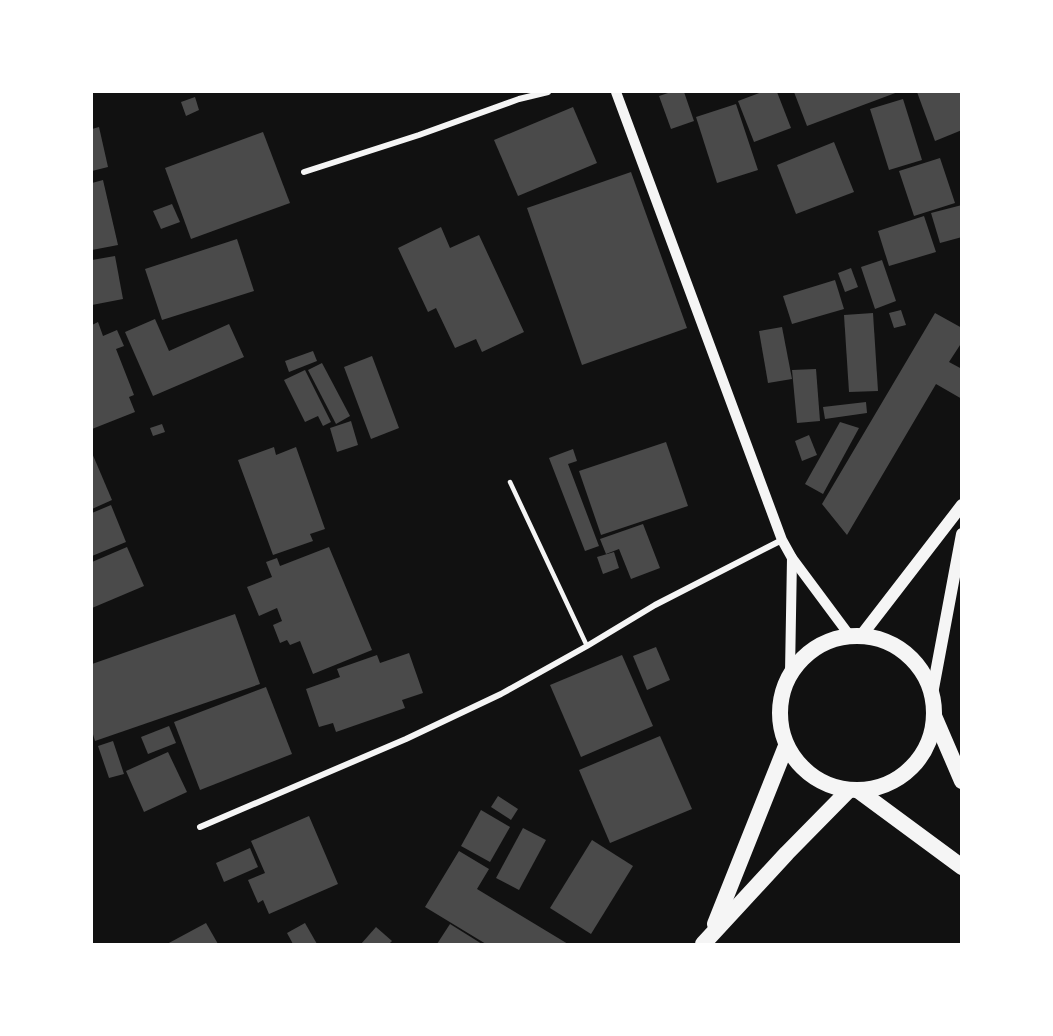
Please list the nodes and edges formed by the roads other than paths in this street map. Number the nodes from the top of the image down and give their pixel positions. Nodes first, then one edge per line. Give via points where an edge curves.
1 (548, 92) edge
2 (616, 92) edge
3 (304, 172) dead end
4 (510, 482) dead end
5 (962, 505) edge
6 (962, 534) edge
7 (782, 540) junction
8 (792, 558) junction
9 (855, 636) junction
10 (587, 646) junction
11 (790, 672) junction
12 (932, 694) junction
13 (934, 716) junction
14 (786, 746) junction
15 (962, 781) edge
16 (854, 791) junction
17 (200, 827) dead end
18 (962, 867) edge
19 (707, 939) edge

1 - 3 street
2 - 7 street
4 - 10 lane
5 - 9 main road
6 - 12 main road
7 - 8 street
7 - 10 street via 655,605
8 - 9 street
8 - 11 street
9 - 11 highway via 826,641 806,654
9 - 12 highway via 885,641 906,653 922,672
10 - 17 street via 501,694 406,739
11 - 14 highway via 781,696 779,721
12 - 13 highway
13 - 15 highway
13 - 16 highway via 928,744 912,769 887,785
14 - 16 highway via 812,776
14 - 19 highway
16 - 18 highway
16 - 19 highway via 787,853

